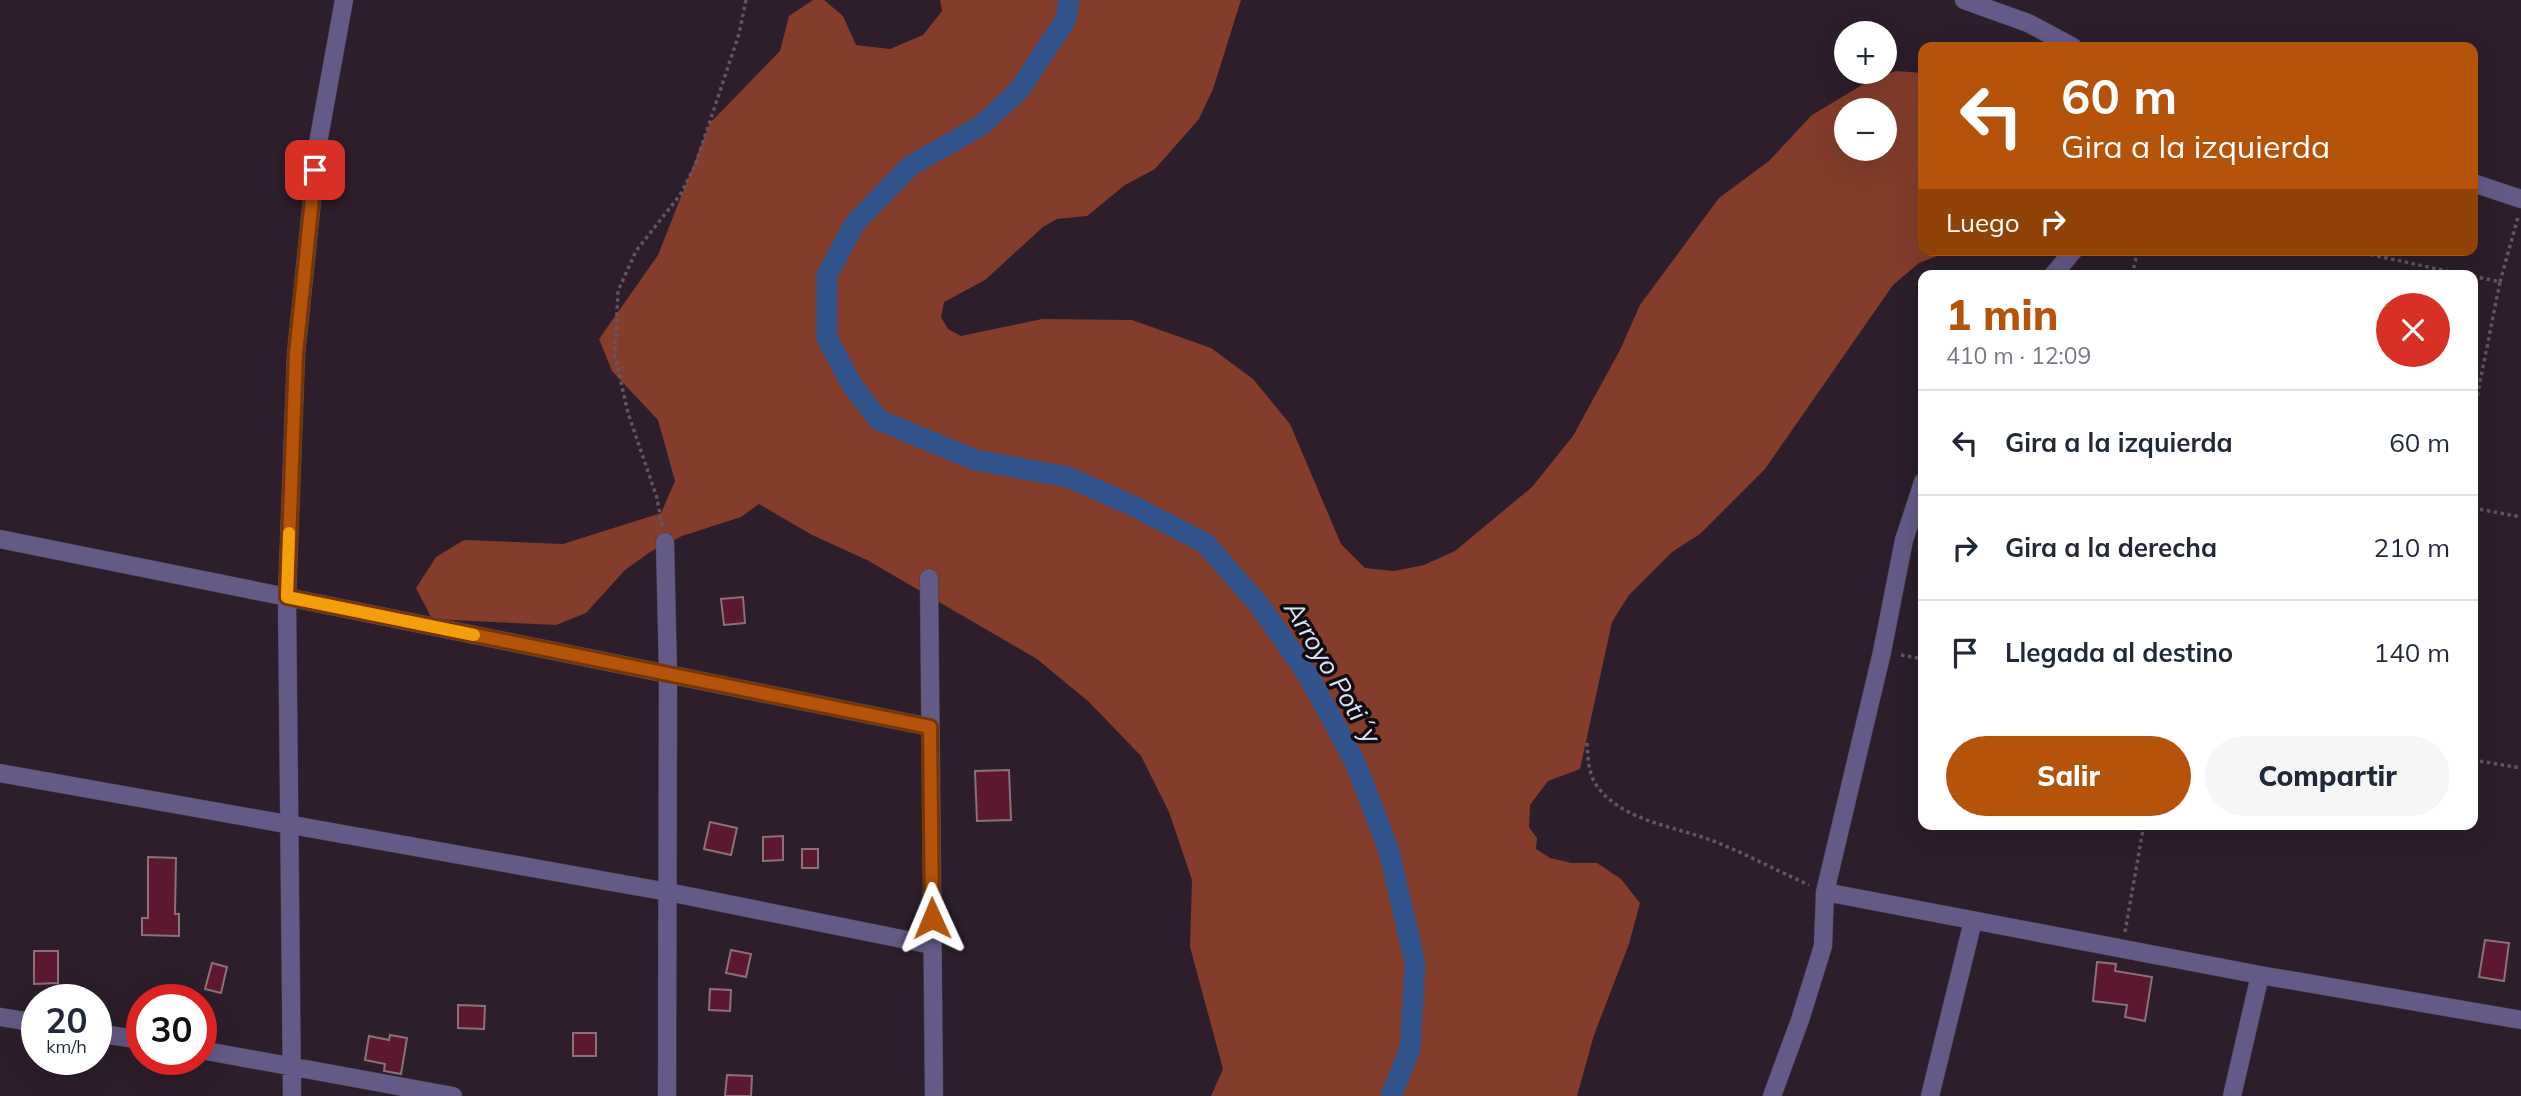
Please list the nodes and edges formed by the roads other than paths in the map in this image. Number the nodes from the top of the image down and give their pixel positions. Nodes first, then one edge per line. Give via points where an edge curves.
1 (344, 0) edge
2 (1964, 0) edge
3 (2064, 42) edge
4 (2478, 185) edge
5 (2521, 199) edge
6 (2069, 256) edge
7 (2057, 270) edge
8 (1918, 497) edge
9 (0, 538) edge
10 (665, 542) road end
11 (929, 578) dead end
12 (287, 597) junction
13 (668, 674) junction
14 (930, 727) junction
15 (0, 773) edge
16 (289, 825) junction
17 (668, 892) junction
18 (1825, 892) junction
19 (1973, 920) junction
20 (932, 945) junction
21 (2260, 975) junction
22 (0, 1017) edge
23 (21, 1020) edge
24 (2521, 1020) edge
25 (217, 1053) edge
26 (291, 1065) junction
27 (292, 1096) edge
28 (453, 1096) edge
29 (667, 1096) edge
30 (934, 1096) edge
31 (1772, 1096) edge
32 (1930, 1096) edge
33 (2232, 1096) edge

1 - 12 street via 318,144 298,341
2 - 3 street via 2028,23
4 - 5 street
6 - 7 street
8 - 18 street via 1904,540
9 - 12 street
10 - 13 street
11 - 14 street
12 - 13 street
12 - 16 street
13 - 14 street
13 - 17 street
14 - 20 street
15 - 16 street
16 - 17 street
16 - 26 street
17 - 20 street
17 - 29 street
18 - 19 street
18 - 31 street via 1823,946
19 - 21 street
19 - 32 street
20 - 30 street
21 - 24 street
21 - 33 street
22 - 23 street
25 - 26 street
26 - 27 street
26 - 28 street

